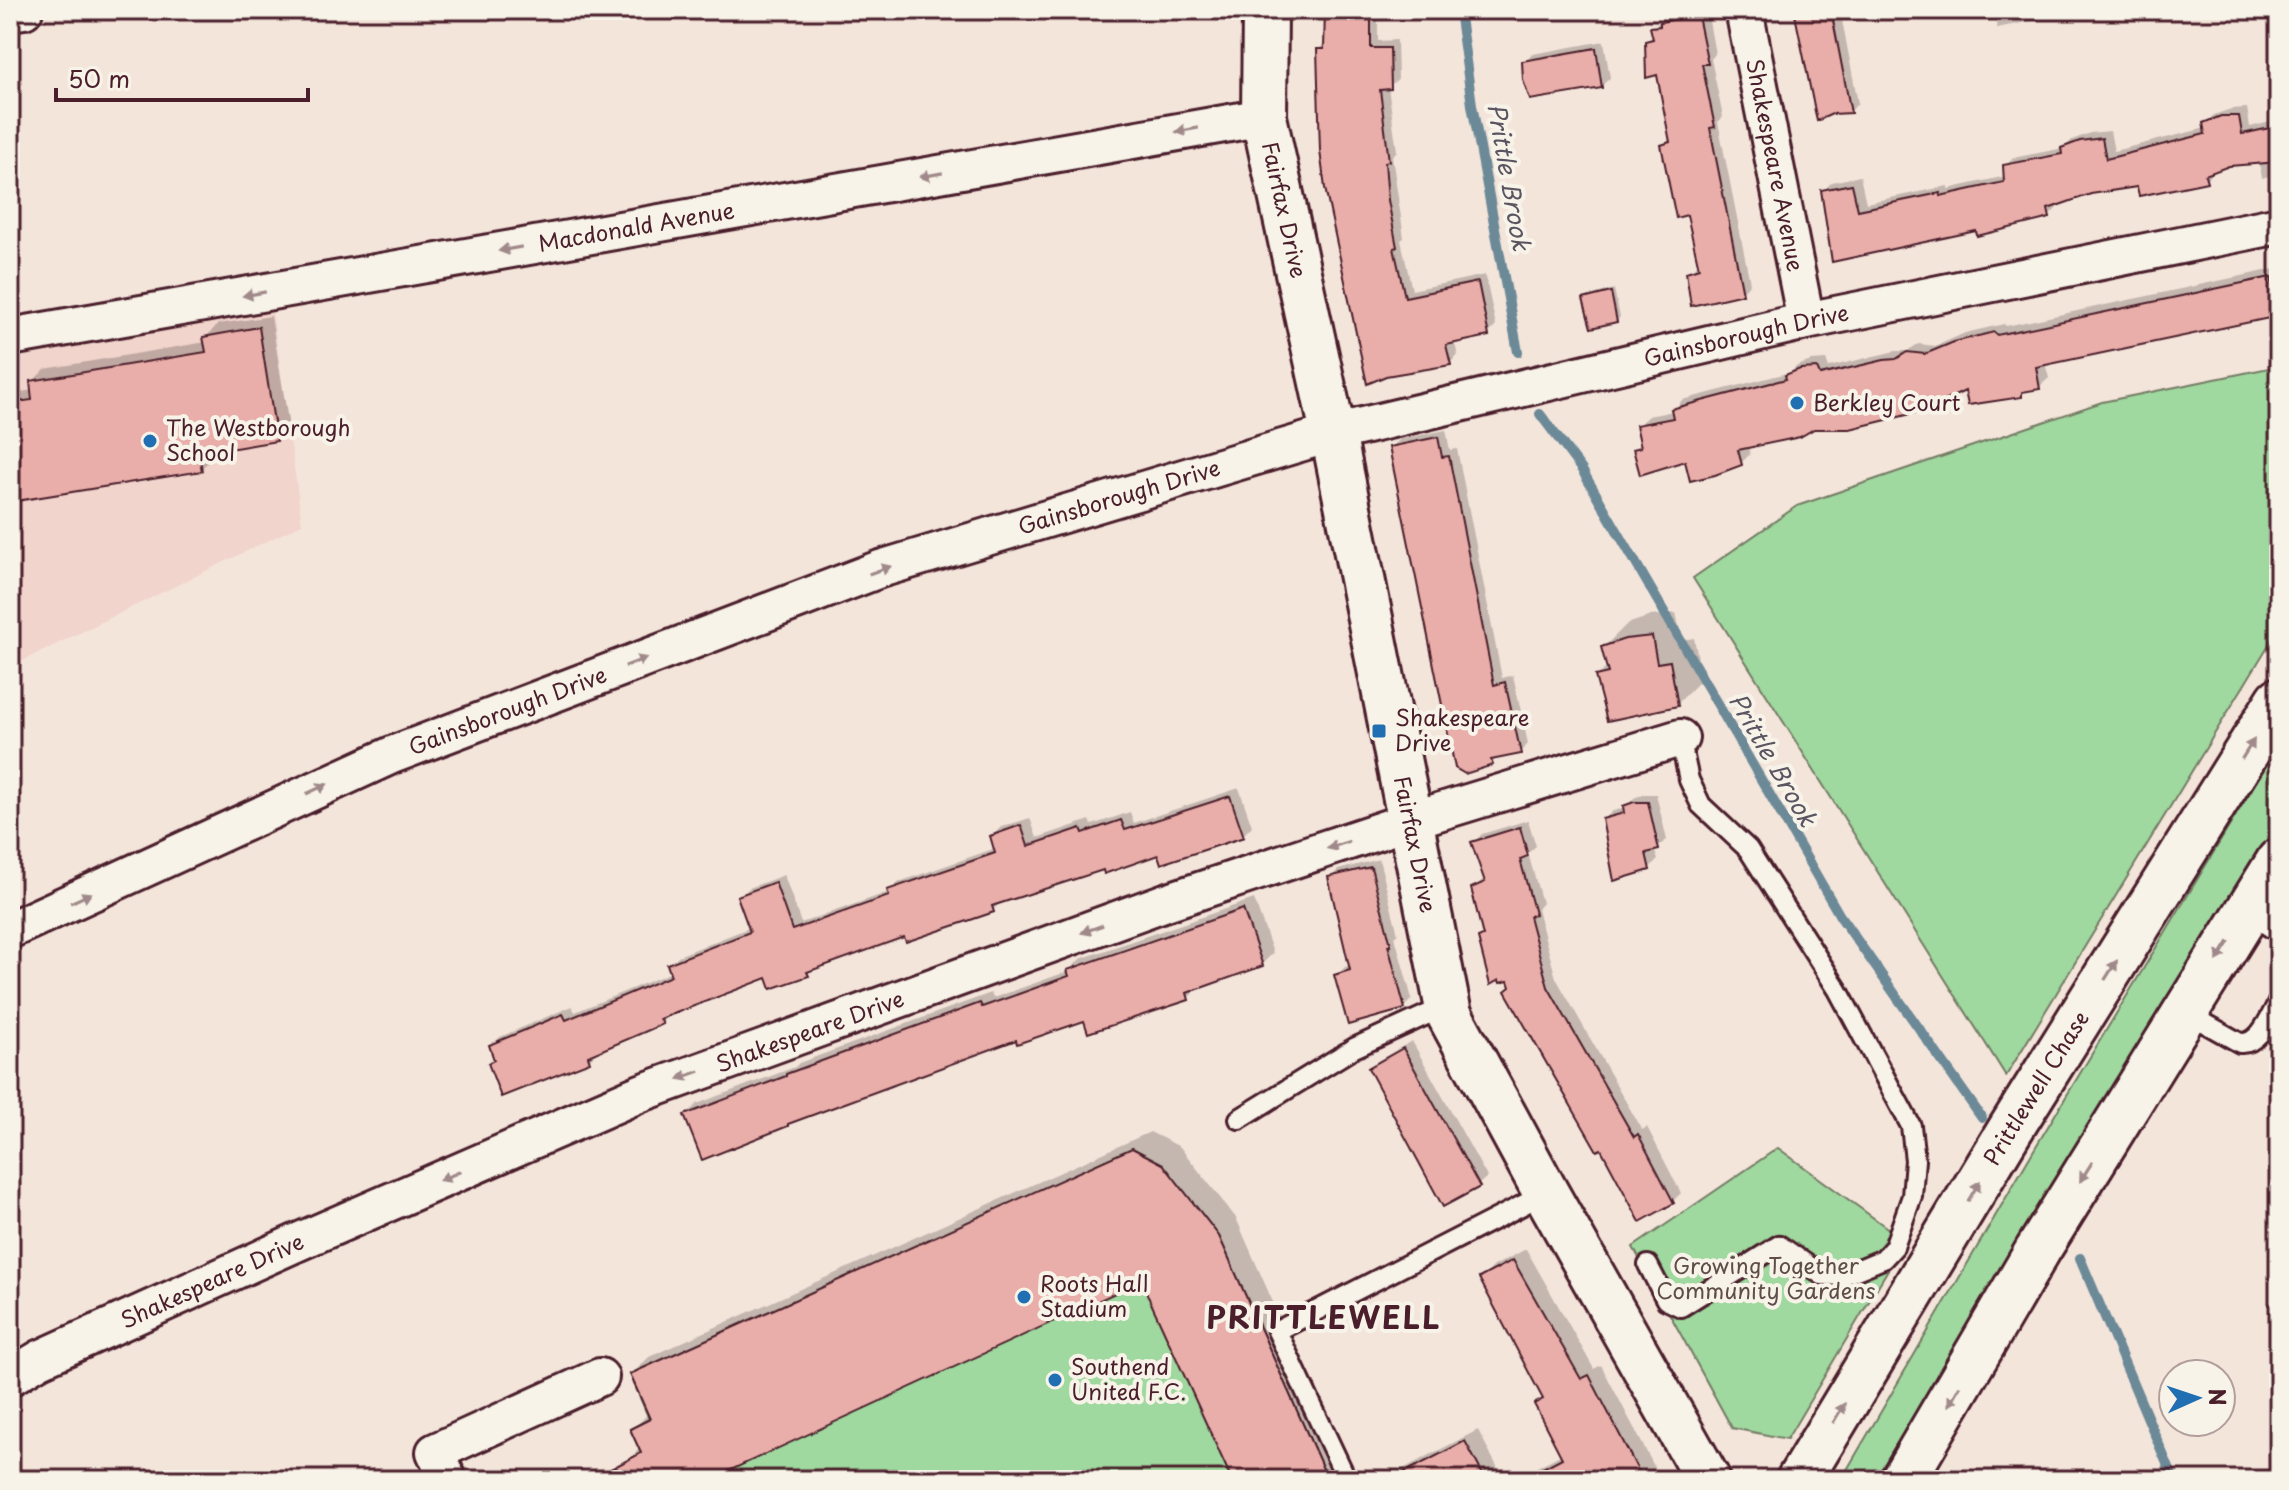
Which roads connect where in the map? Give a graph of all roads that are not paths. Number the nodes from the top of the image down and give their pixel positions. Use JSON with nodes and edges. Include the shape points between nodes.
{"nodes":[{"id":1,"x":24,"y":10,"type":"edge"},
{"id":2,"x":1265,"y":10,"type":"edge"},
{"id":3,"x":1744,"y":10,"type":"edge"},
{"id":4,"x":10,"y":12,"type":"edge"},
{"id":5,"x":1264,"y":117,"type":"junction"},
{"id":6,"x":2279,"y":225,"type":"edge"},
{"id":7,"x":1806,"y":321,"type":"junction"},
{"id":8,"x":10,"y":337,"type":"edge"},
{"id":9,"x":1333,"y":433,"type":"junction"},
{"id":10,"x":2279,"y":700,"type":"edge"},
{"id":11,"x":1680,"y":738,"type":"joint"},
{"id":12,"x":1412,"y":820,"type":"junction"},
{"id":13,"x":2279,"y":861,"type":"edge"},
{"id":14,"x":2263,"y":922,"type":"edge"},
{"id":15,"x":10,"y":930,"type":"edge"},
{"id":16,"x":2279,"y":1001,"type":"edge"},
{"id":17,"x":1449,"y":1005,"type":"junction"},
{"id":18,"x":2185,"y":1012,"type":"junction"},
{"id":19,"x":1239,"y":1119,"type":"dead end"},
{"id":20,"x":1546,"y":1193,"type":"junction"},
{"id":21,"x":1648,"y":1265,"type":"dead end"},
{"id":22,"x":10,"y":1377,"type":"edge"},
{"id":23,"x":600,"y":1377,"type":"dead end"},
{"id":24,"x":1911,"y":1477,"type":"edge"},
{"id":25,"x":1705,"y":1479,"type":"edge"},
{"id":26,"x":448,"y":1480,"type":"edge"},
{"id":27,"x":1347,"y":1480,"type":"edge"},
{"id":28,"x":1799,"y":1480,"type":"edge"}],
"edges":[{"from":1,"to":4,"type":"street"},
{"from":2,"to":5,"type":"street","name":"Fairfax Drive"},
{"from":3,"to":7,"type":"street","name":"Shakespeare Avenue"},
{"from":5,"to":8,"type":"street","name":"Macdonald Avenue","one_way":true},
{"from":5,"to":9,"type":"street","name":"Fairfax Drive"},
{"from":6,"to":7,"type":"street","name":"Gainsborough Drive"},
{"from":7,"to":9,"type":"street","name":"Gainsborough Drive"},
{"from":9,"to":12,"type":"street","name":"Fairfax Drive"},
{"from":15,"to":9,"type":"street","name":"Gainsborough Drive","one_way":true,"via":[[392,755],[880,569]]},
{"from":28,"to":10,"type":"street","name":"Prittlewell Chase","one_way":true},
{"from":11,"to":12,"type":"street","name":"Shakespeare Drive"},
{"from":11,"to":21,"type":"lane","via":[[1701,805],[1748,849],[1838,990],[1911,1126],[1915,1160],[1912,1196],[1894,1247],[1862,1269],[1822,1275],[1779,1245],[1681,1307],[1666,1300]]},
{"from":12,"to":17,"type":"street","name":"Fairfax Drive"},
{"from":12,"to":22,"type":"street","name":"Shakespeare Drive","one_way":true,"via":[[1166,902],[641,1093],[284,1248]]},
{"from":13,"to":14,"type":"street"},
{"from":14,"to":18,"type":"street","one_way":true},
{"from":16,"to":18,"type":"lane","via":[[2255,1040],[2246,1044]]},
{"from":17,"to":19,"type":"lane","via":[[1354,1048]]},
{"from":17,"to":20,"type":"street","name":"Fairfax Drive","via":[[1449,1014]]},
{"from":18,"to":24,"type":"street","one_way":true,"via":[[2038,1250]]},
{"from":20,"to":25,"type":"street","name":"Fairfax Drive"},
{"from":20,"to":27,"type":"lane","via":[[1277,1331]]},
{"from":23,"to":26,"type":"street","via":[[435,1452]]}]}
